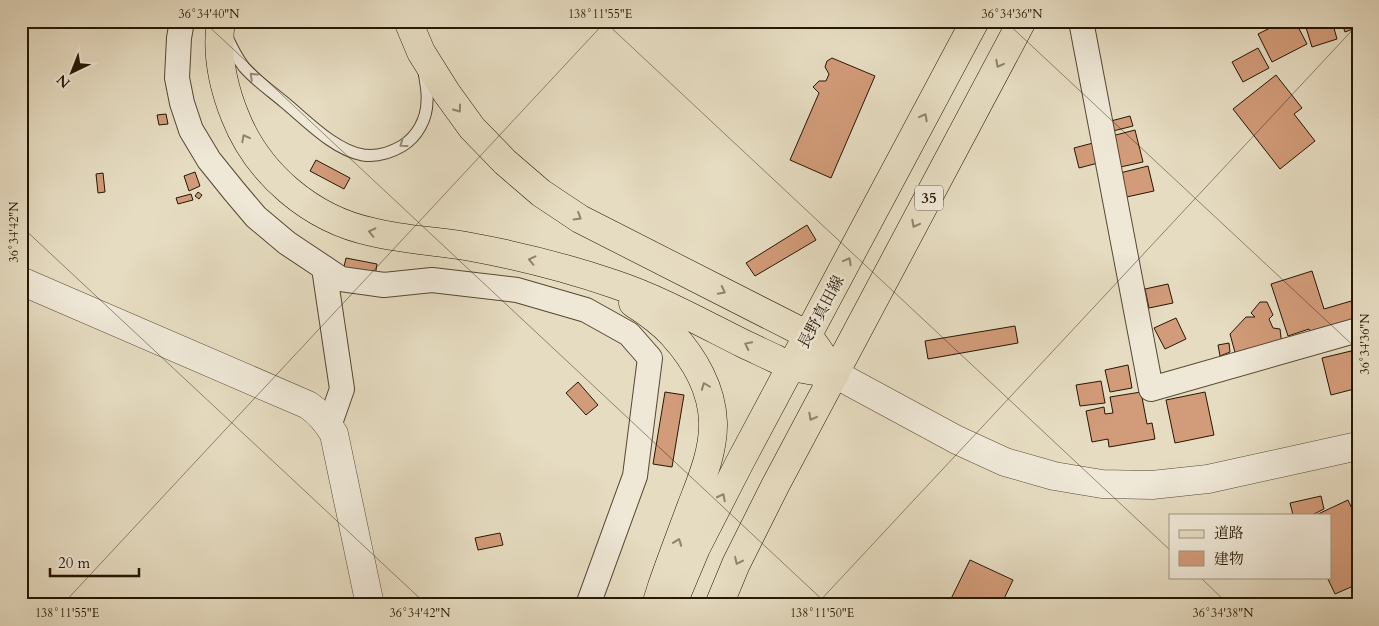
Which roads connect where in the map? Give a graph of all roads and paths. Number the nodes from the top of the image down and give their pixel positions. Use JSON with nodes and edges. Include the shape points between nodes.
{"nodes":[{"id":1,"x":182,"y":21,"type":"edge"},
{"id":2,"x":408,"y":21,"type":"edge"},
{"id":3,"x":975,"y":21,"type":"edge"},
{"id":4,"x":1022,"y":21,"type":"edge"},
{"id":5,"x":1082,"y":21,"type":"edge"},
{"id":6,"x":221,"y":24,"type":"edge"},
{"id":7,"x":422,"y":52,"type":"junction"},
{"id":8,"x":324,"y":268,"type":"junction"},
{"id":9,"x":579,"y":272,"type":"junction"},
{"id":10,"x":21,"y":281,"type":"edge"},
{"id":11,"x":1358,"y":330,"type":"edge"},
{"id":12,"x":808,"y":335,"type":"junction"},
{"id":13,"x":792,"y":367,"type":"junction"},
{"id":14,"x":835,"y":374,"type":"junction"},
{"id":15,"x":329,"y":426,"type":"junction"},
{"id":16,"x":1358,"y":446,"type":"edge"},
{"id":17,"x":370,"y":605,"type":"edge"},
{"id":18,"x":588,"y":605,"type":"edge"},
{"id":19,"x":656,"y":605,"type":"edge"},
{"id":20,"x":672,"y":605,"type":"edge"},
{"id":21,"x":720,"y":605,"type":"edge"}],
"edges":[{"from":1,"to":8,"type":"street","via":[[176,78],[191,130],[209,160],[256,217]]},
{"from":2,"to":7,"type":"main road"},
{"from":12,"to":3,"type":"main road","name":"長野真田線","number":"35","one_way":true},
{"from":4,"to":14,"type":"main road","number":"35","one_way":true},
{"from":5,"to":11,"type":"street","via":[[1151,388]]},
{"from":7,"to":6,"type":"lane","one_way":true,"via":[[428,101],[425,118],[418,131],[392,152],[362,155],[330,140],[245,68]]},
{"from":9,"to":6,"type":"main road","one_way":true,"via":[[507,254],[371,232],[323,214],[302,201],[265,166],[238,124],[223,76]]},
{"from":7,"to":12,"type":"main road","one_way":true,"via":[[472,128],[541,192],[580,219]]},
{"from":8,"to":15,"type":"street","via":[[342,389]]},
{"from":8,"to":18,"type":"street","via":[[341,279],[384,285],[432,280],[517,290],[586,310],[629,334],[650,358],[635,476]]},
{"from":13,"to":9,"type":"main road","one_way":true,"via":[[655,300]]},
{"from":19,"to":9,"type":"main road","one_way":true,"via":[[711,444],[713,422],[709,396],[701,375],[672,333],[628,300]]},
{"from":10,"to":15,"type":"street","via":[[308,405]]},
{"from":12,"to":13,"type":"main road","name":"長野真田線","number":"35"},
{"from":12,"to":14,"type":"main road"},
{"from":13,"to":14,"type":"main road"},
{"from":20,"to":13,"type":"main road","name":"長野真田線","number":"35","one_way":true,"via":[[696,548]]},
{"from":14,"to":16,"type":"street","via":[[1004,462],[1054,476],[1102,484],[1152,485],[1208,479]]},
{"from":14,"to":21,"type":"main road","number":"35","one_way":true,"via":[[753,529]]},
{"from":15,"to":17,"type":"street","via":[[334,434]]}]}
